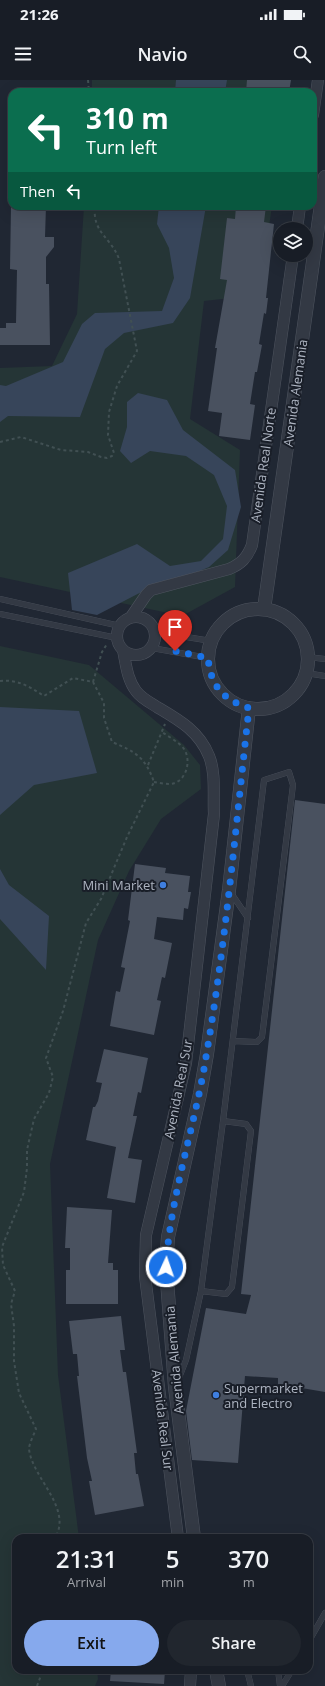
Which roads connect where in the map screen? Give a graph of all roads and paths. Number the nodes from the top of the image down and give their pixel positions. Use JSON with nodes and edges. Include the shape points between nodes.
{"nodes":[{"id":1,"x":325,"y":177,"type":"edge"},
{"id":2,"x":95,"y":210,"type":"edge"},
{"id":3,"x":299,"y":210,"type":"edge"},
{"id":4,"x":298,"y":222,"type":"edge"},
{"id":5,"x":292,"y":262,"type":"edge"},
{"id":6,"x":0,"y":442,"type":"edge"},
{"id":7,"x":0,"y":599,"type":"edge"},
{"id":8,"x":142,"y":602,"type":"junction"},
{"id":9,"x":264,"y":609,"type":"junction"},
{"id":10,"x":0,"y":614,"type":"edge"},
{"id":11,"x":131,"y":617,"type":"junction"},
{"id":12,"x":147,"y":619,"type":"junction"},
{"id":13,"x":120,"y":626,"type":"junction"},
{"id":14,"x":156,"y":632,"type":"junction"},
{"id":15,"x":117,"y":638,"type":"junction"},
{"id":16,"x":211,"y":641,"type":"junction"},
{"id":17,"x":152,"y":648,"type":"junction"},
{"id":18,"x":123,"y":650,"type":"junction"},
{"id":19,"x":139,"y":655,"type":"junction"},
{"id":20,"x":308,"y":657,"type":"junction"},
{"id":21,"x":208,"y":658,"type":"junction"},
{"id":22,"x":325,"y":659,"type":"edge"},
{"id":23,"x":128,"y":673,"type":"junction"},
{"id":24,"x":306,"y":673,"type":"junction"},
{"id":25,"x":325,"y":676,"type":"edge"},
{"id":26,"x":0,"y":681,"type":"edge"},
{"id":27,"x":93,"y":682,"type":"junction"},
{"id":28,"x":249,"y":708,"type":"junction"},
{"id":29,"x":169,"y":714,"type":"junction"},
{"id":30,"x":162,"y":732,"type":"junction"},
{"id":31,"x":148,"y":765,"type":"junction"},
{"id":32,"x":154,"y":782,"type":"junction"},
{"id":33,"x":229,"y":890,"type":"junction"},
{"id":34,"x":248,"y":918,"type":"junction"},
{"id":35,"x":233,"y":1041,"type":"junction"},
{"id":36,"x":223,"y":1122,"type":"junction"},
{"id":37,"x":201,"y":1291,"type":"junction"},
{"id":38,"x":175,"y":1387,"type":"junction"},
{"id":39,"x":58,"y":1534,"type":"edge"},
{"id":40,"x":177,"y":1534,"type":"edge"},
{"id":41,"x":193,"y":1534,"type":"edge"},
{"id":42,"x":325,"y":1614,"type":"edge"},
{"id":43,"x":313,"y":1634,"type":"edge"},
{"id":44,"x":42,"y":1674,"type":"edge"},
{"id":45,"x":190,"y":1674,"type":"edge"},
{"id":46,"x":217,"y":1674,"type":"edge"},
{"id":47,"x":248,"y":1674,"type":"edge"},
{"id":48,"x":279,"y":1674,"type":"edge"},
{"id":49,"x":289,"y":1674,"type":"edge"},
{"id":50,"x":37,"y":1686,"type":"edge"},
{"id":51,"x":190,"y":1686,"type":"edge"},
{"id":52,"x":219,"y":1686,"type":"edge"},
{"id":53,"x":251,"y":1686,"type":"edge"},
{"id":54,"x":281,"y":1686,"type":"edge"}],
"edges":[{"from":1,"to":9,"type":"street","name":"Avenida Alemania"},
{"from":2,"to":6,"type":"path","via":[[95,222],[116,252],[129,304],[136,355],[117,386],[109,412],[108,435],[114,449],[112,456],[107,458],[88,452],[61,450],[21,437]]},
{"from":3,"to":4,"type":"street"},
{"from":5,"to":8,"type":"street","name":"Avenida Real Norte","via":[[249,553],[237,566],[151,590]]},
{"from":7,"to":13,"type":"lane"},
{"from":8,"to":11,"type":"street","name":"Avenida Real Norte"},
{"from":8,"to":12,"type":"street"},
{"from":9,"to":16,"type":"street","via":[[251,609],[226,620],[217,629]]},
{"from":9,"to":20,"type":"street","via":[[290,620],[305,643]]},
{"from":10,"to":15,"type":"lane"},
{"from":11,"to":12,"type":"street"},
{"from":11,"to":13,"type":"street"},
{"from":12,"to":14,"type":"street"},
{"from":13,"to":15,"type":"street"},
{"from":14,"to":16,"type":"lane"},
{"from":14,"to":17,"type":"street"},
{"from":15,"to":18,"type":"street"},
{"from":15,"to":27,"type":"path","via":[[107,644],[102,652]]},
{"from":16,"to":21,"type":"street"},
{"from":17,"to":19,"type":"street"},
{"from":17,"to":21,"type":"lane"},
{"from":18,"to":19,"type":"street"},
{"from":18,"to":23,"type":"street","name":"Avenida Real Sur"},
{"from":19,"to":23,"type":"street"},
{"from":20,"to":22,"type":"lane"},
{"from":20,"to":24,"type":"street"},
{"from":21,"to":28,"type":"street","via":[[215,685],[224,696],[236,704]]},
{"from":23,"to":29,"type":"street","name":"Avenida Real Sur","via":[[133,687],[142,698]]},
{"from":24,"to":25,"type":"lane"},
{"from":24,"to":28,"type":"street","via":[[300,686],[278,705],[264,709]]},
{"from":26,"to":27,"type":"path","via":[[9,680],[24,684],[44,696],[73,678]]},
{"from":27,"to":31,"type":"path","via":[[104,703],[104,718],[112,742],[131,750]]},
{"from":28,"to":33,"type":"street","name":"Avenida Alemania"},
{"from":29,"to":30,"type":"path"},
{"from":29,"to":40,"type":"street","name":"Avenida Real Sur","via":[[191,728],[210,758],[214,814],[186,1063],[146,1235],[145,1276]]},
{"from":30,"to":31,"type":"path"},
{"from":30,"to":32,"type":"path","via":[[187,754],[187,770],[171,784]]},
{"from":31,"to":32,"type":"path"},
{"from":32,"to":39,"type":"path","via":[[101,899],[86,923],[63,1011],[46,1058],[53,1078],[49,1093],[34,1119],[26,1150],[24,1192],[2,1247],[3,1265],[15,1291],[11,1304],[14,1360],[19,1393],[36,1429],[29,1449],[58,1510]]},
{"from":33,"to":34,"type":"lane"},
{"from":33,"to":38,"type":"street","name":"Avenida Alemania","via":[[200,1094],[168,1237],[166,1267]]},
{"from":34,"to":35,"type":"lane"},
{"from":34,"to":35,"type":"lane","via":[[264,780],[289,772],[293,784],[262,1037],[257,1042]]},
{"from":35,"to":36,"type":"lane"},
{"from":36,"to":37,"type":"lane"},
{"from":36,"to":37,"type":"lane","via":[[246,1124],[251,1131],[232,1287],[226,1294]]},
{"from":37,"to":38,"type":"lane","via":[[183,1373]]},
{"from":38,"to":41,"type":"street","name":"Avenida Alemania"},
{"from":42,"to":43,"type":"lane"},
{"from":44,"to":50,"type":"path"},
{"from":45,"to":51,"type":"street"},
{"from":46,"to":52,"type":"street"},
{"from":47,"to":53,"type":"lane"},
{"from":48,"to":54,"type":"lane"},
{"from":49,"to":54,"type":"lane"}]}
